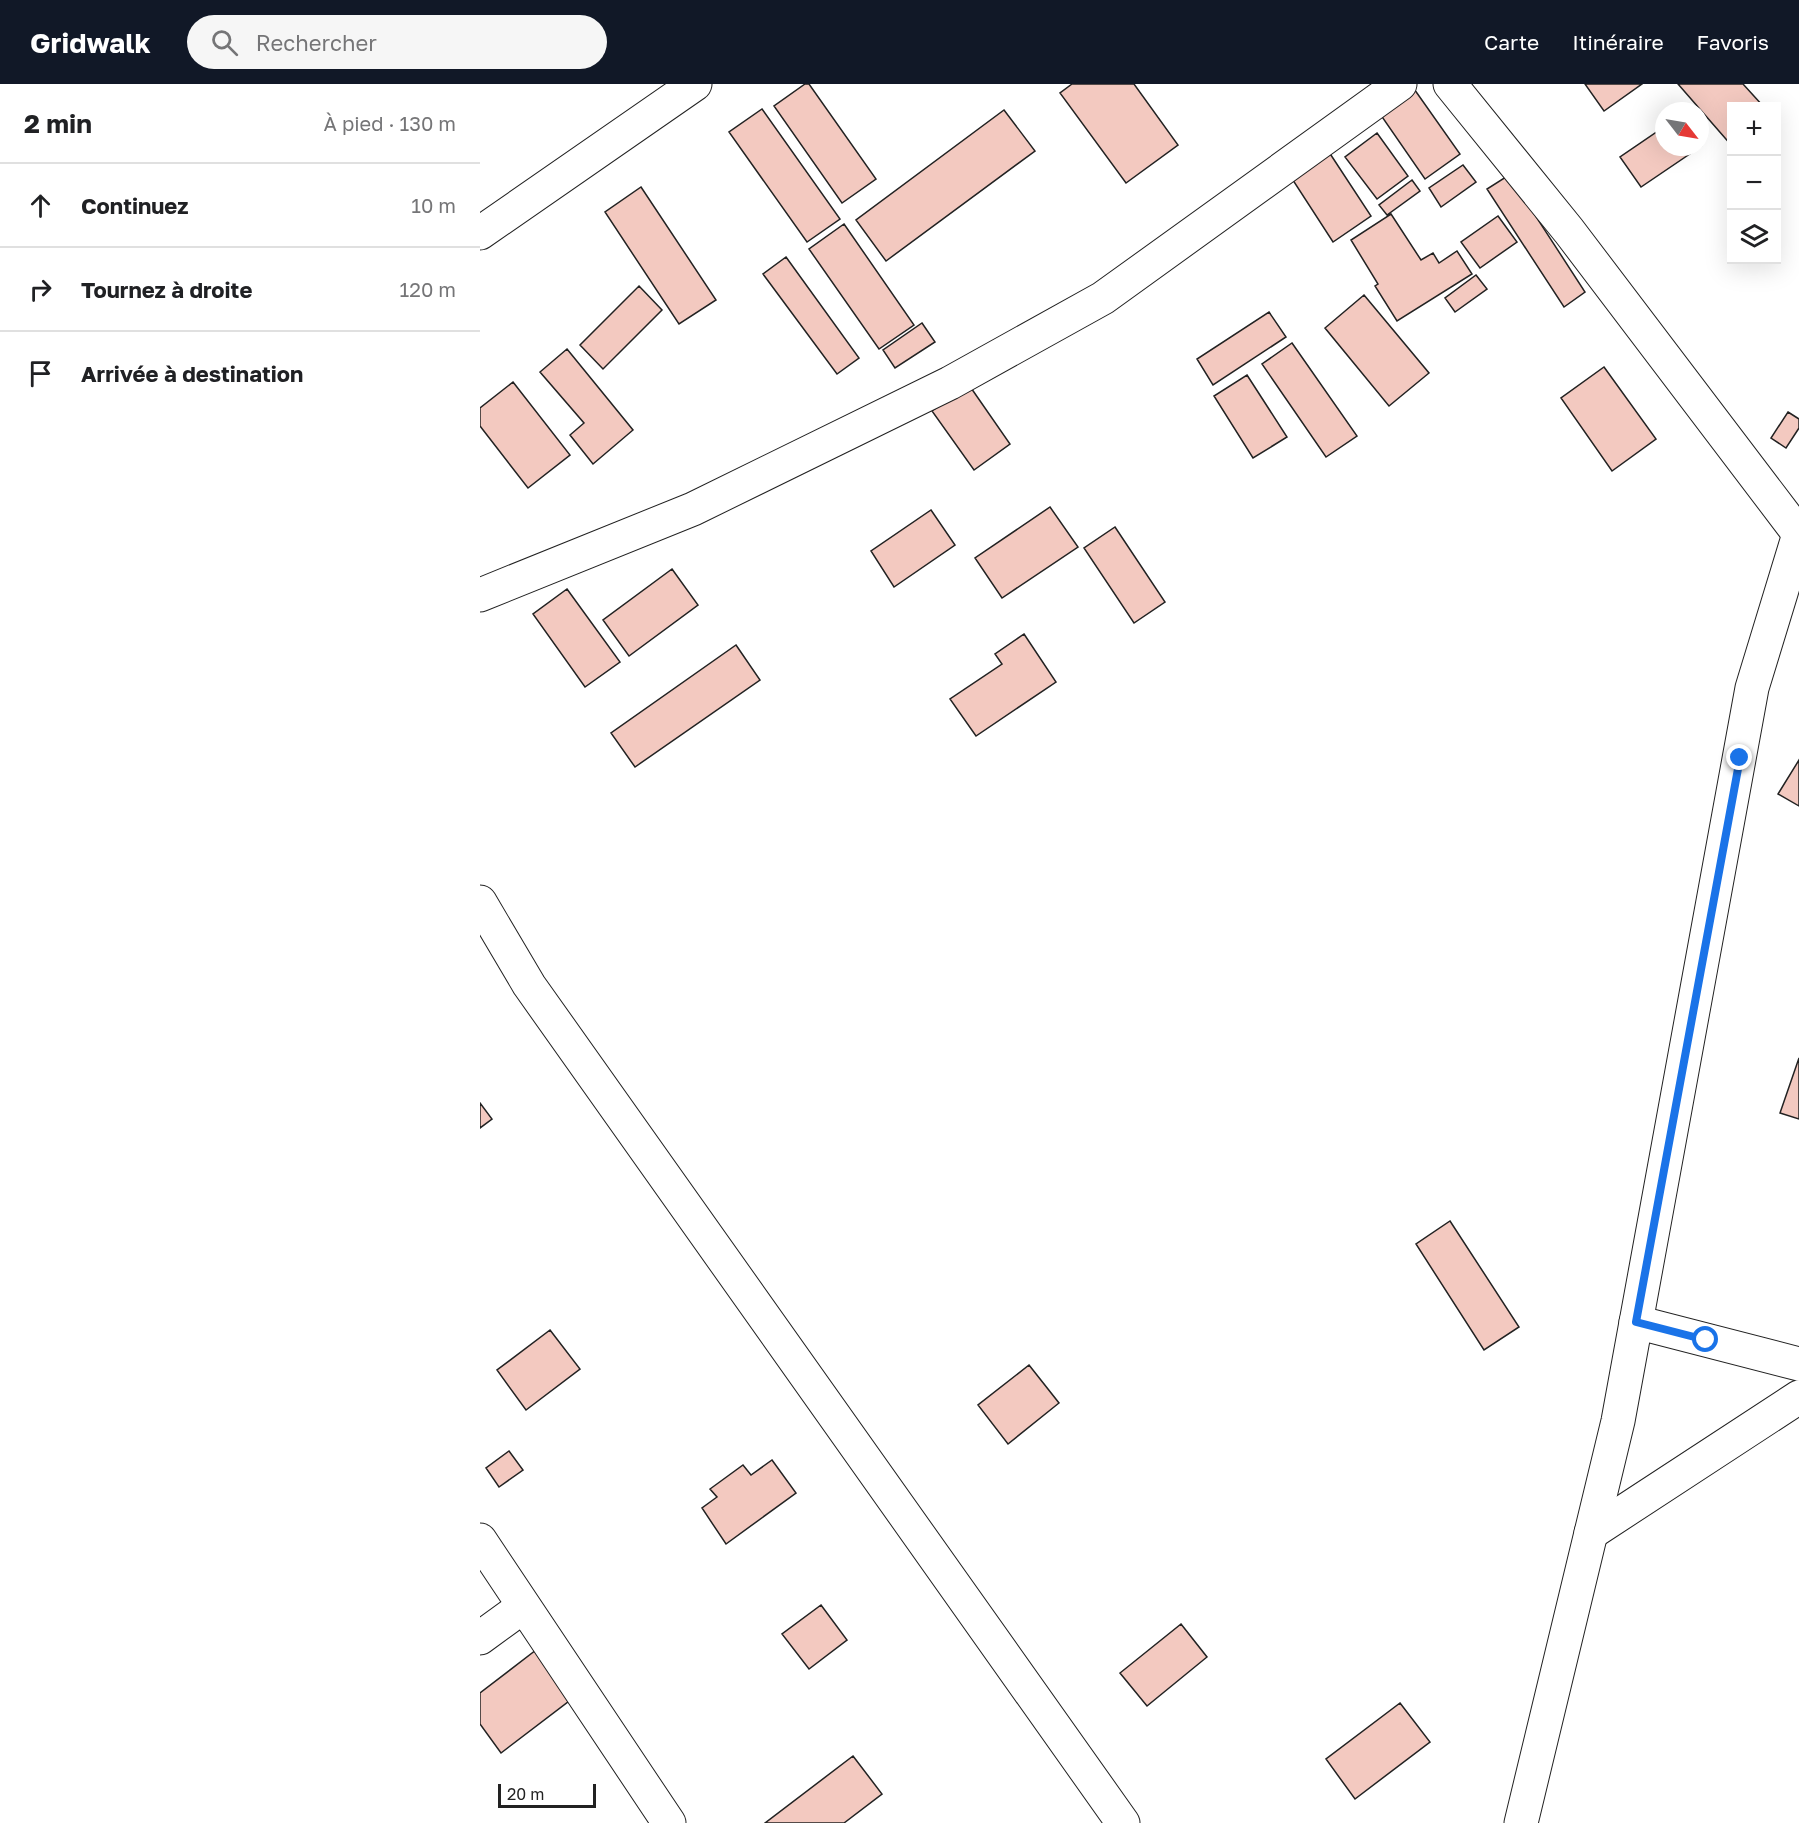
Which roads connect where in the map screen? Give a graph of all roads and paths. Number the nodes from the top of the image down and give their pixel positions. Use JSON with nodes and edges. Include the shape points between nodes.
{"nodes":[{"id":1,"x":695,"y":84,"type":"edge"},
{"id":2,"x":1400,"y":84,"type":"edge"},
{"id":3,"x":1450,"y":84,"type":"edge"},
{"id":4,"x":480,"y":233,"type":"edge"},
{"id":5,"x":1799,"y":534,"type":"edge"},
{"id":6,"x":1793,"y":577,"type":"edge"},
{"id":7,"x":480,"y":595,"type":"edge"},
{"id":8,"x":480,"y":902,"type":"edge"},
{"id":9,"x":1636,"y":1322,"type":"junction"},
{"id":10,"x":1799,"y":1364,"type":"edge"},
{"id":11,"x":1799,"y":1397,"type":"edge"},
{"id":12,"x":1591,"y":1533,"type":"junction"},
{"id":13,"x":480,"y":1540,"type":"edge"},
{"id":14,"x":524,"y":1606,"type":"junction"},
{"id":15,"x":480,"y":1638,"type":"edge"},
{"id":16,"x":669,"y":1823,"type":"edge"},
{"id":17,"x":1123,"y":1823,"type":"edge"},
{"id":18,"x":1521,"y":1823,"type":"edge"}],
"edges":[{"from":1,"to":4,"type":"street"},
{"from":2,"to":7,"type":"street","via":[[1093,304],[950,383],[693,509]]},
{"from":3,"to":5,"type":"street","via":[[1569,231]]},
{"from":5,"to":6,"type":"street"},
{"from":6,"to":9,"type":"street","via":[[1752,688]]},
{"from":8,"to":17,"type":"street","via":[[529,986]]},
{"from":9,"to":10,"type":"street"},
{"from":9,"to":12,"type":"street","via":[[1618,1421]]},
{"from":11,"to":12,"type":"street"},
{"from":12,"to":18,"type":"street"},
{"from":13,"to":14,"type":"street"},
{"from":14,"to":15,"type":"street"},
{"from":14,"to":16,"type":"street"}]}
